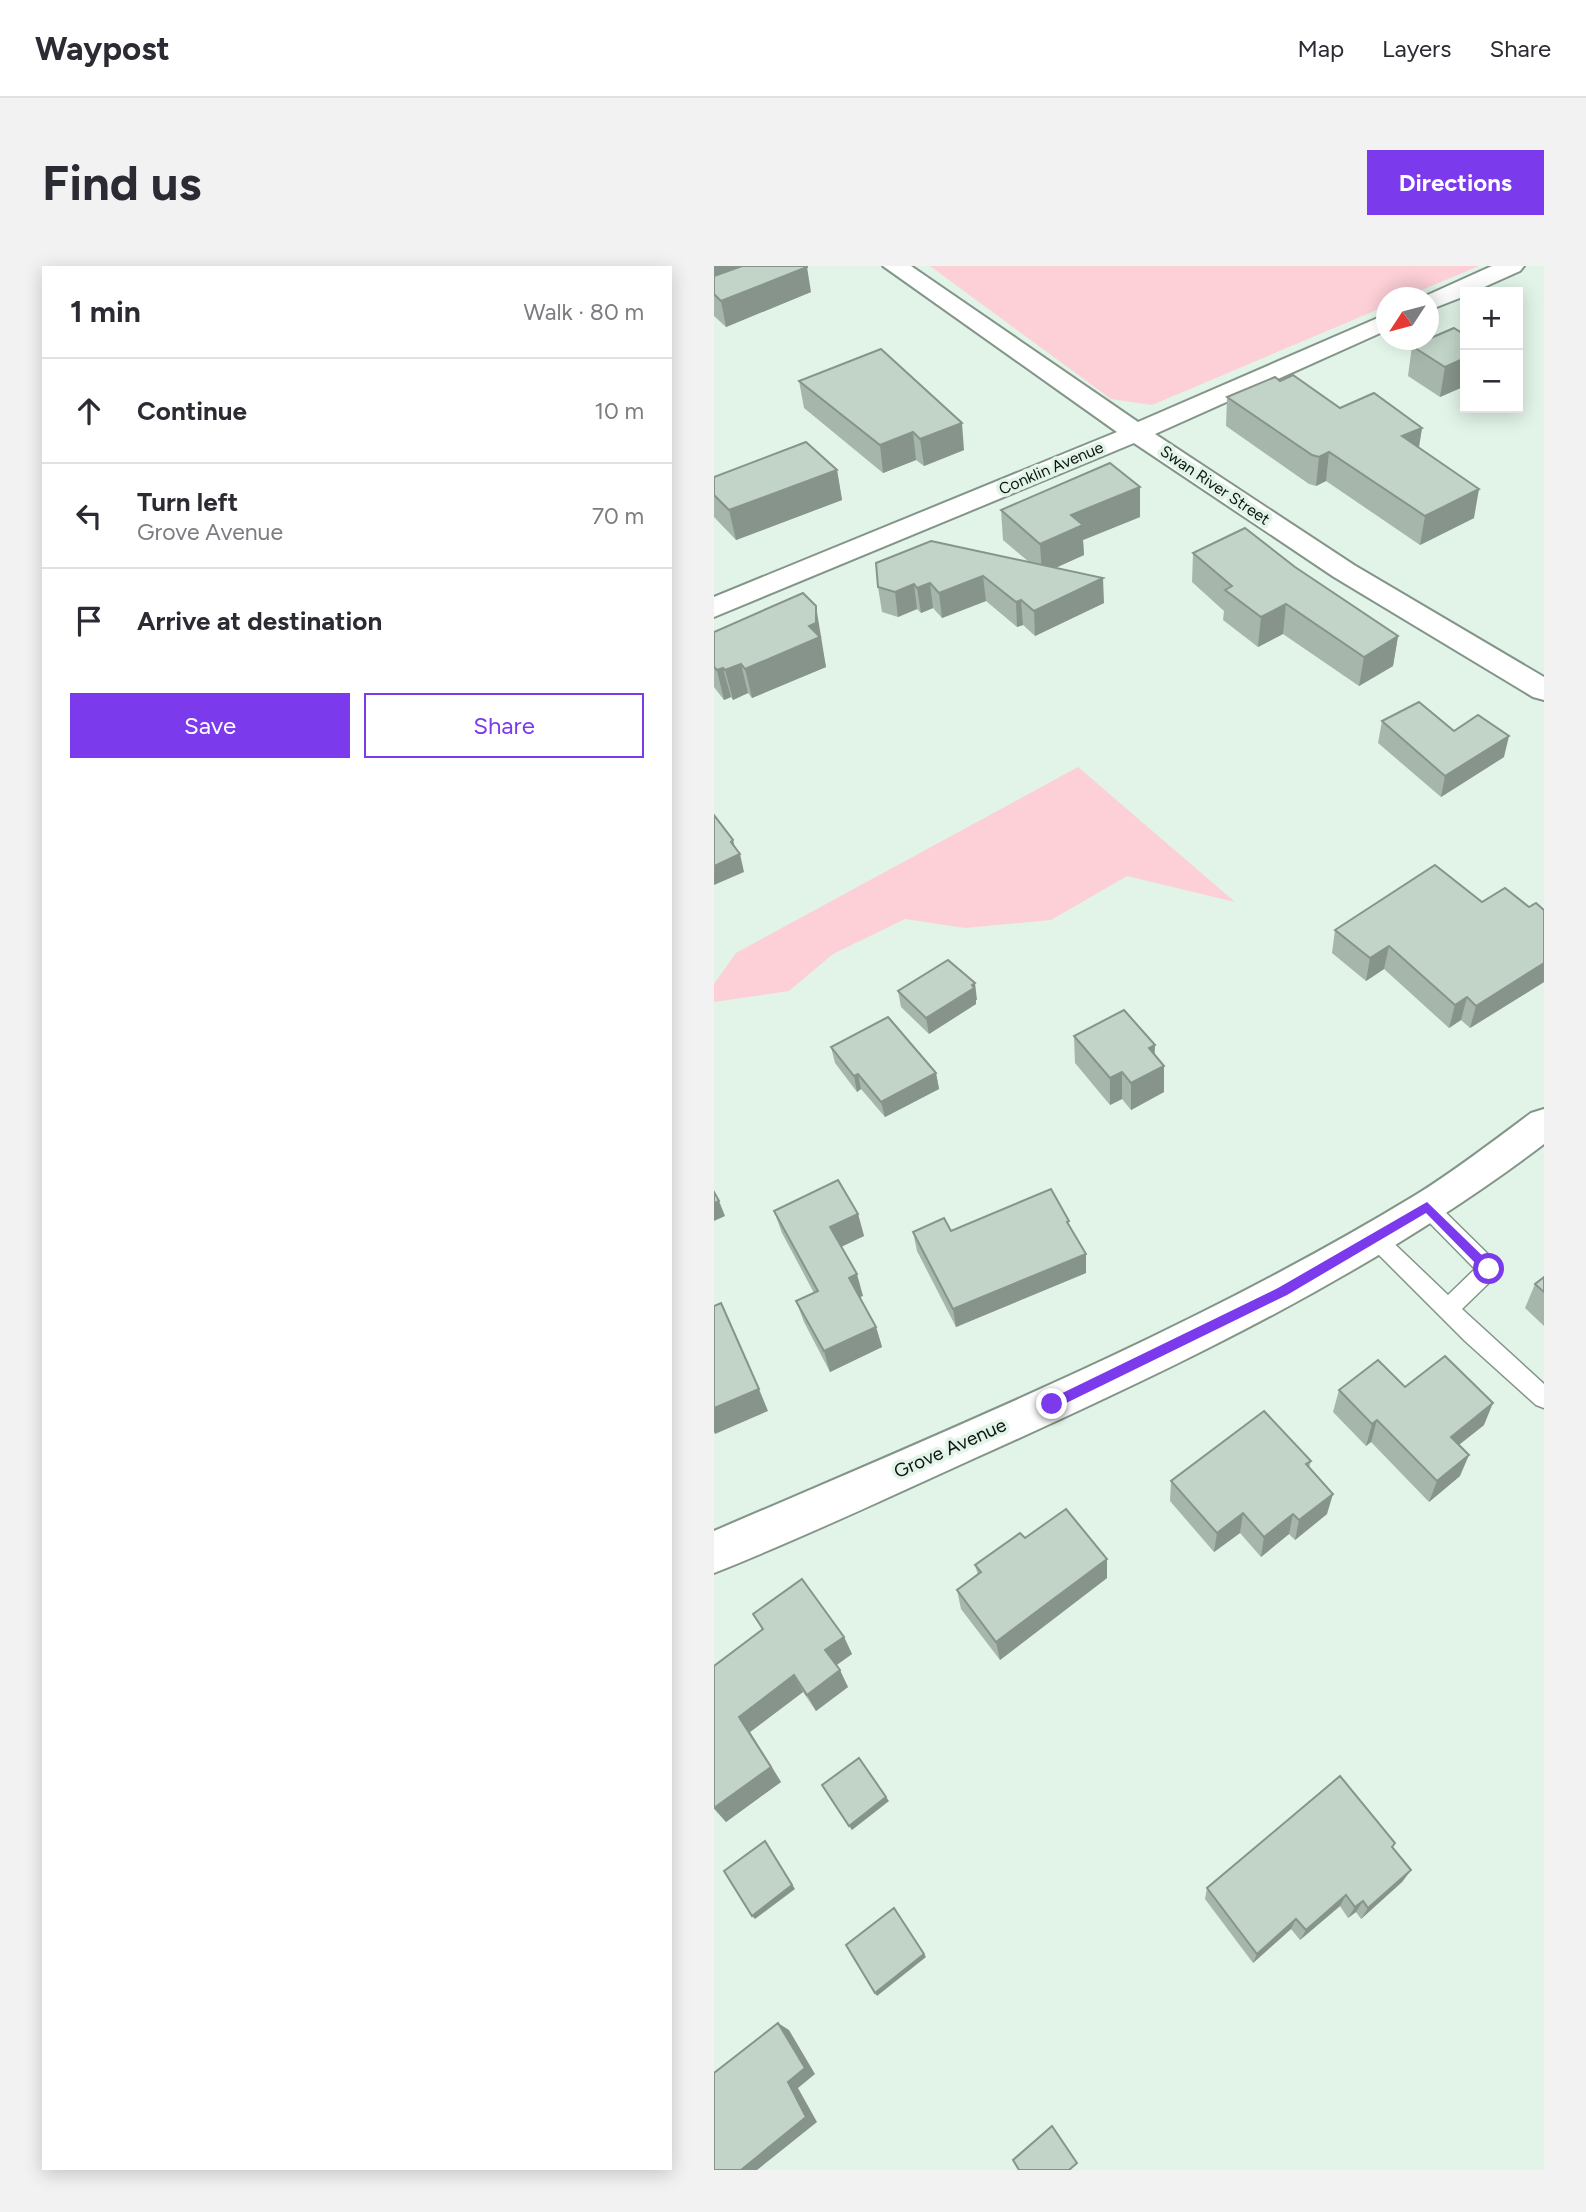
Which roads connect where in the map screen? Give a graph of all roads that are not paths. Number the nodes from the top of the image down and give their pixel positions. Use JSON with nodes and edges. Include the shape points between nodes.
{"nodes":[{"id":1,"x":895,"y":266,"type":"edge"},
{"id":2,"x":1512,"y":266,"type":"edge"},
{"id":3,"x":1439,"y":299,"type":"edge"},
{"id":4,"x":1376,"y":326,"type":"edge"},
{"id":5,"x":1136,"y":433,"type":"junction"},
{"id":6,"x":714,"y":608,"type":"edge"},
{"id":7,"x":1544,"y":690,"type":"edge"},
{"id":8,"x":1544,"y":1124,"type":"edge"},
{"id":9,"x":1427,"y":1207,"type":"junction"},
{"id":10,"x":1374,"y":1237,"type":"junction"},
{"id":11,"x":1448,"y":1309,"type":"junction"},
{"id":12,"x":1544,"y":1398,"type":"edge"},
{"id":13,"x":714,"y":1552,"type":"edge"}],
"edges":[{"from":1,"to":5,"type":"street","name":"Swan River Street"},
{"from":2,"to":3,"type":"street"},
{"from":4,"to":5,"type":"street","name":"Conklin Avenue"},
{"from":5,"to":6,"type":"street","name":"Conklin Avenue"},
{"from":5,"to":7,"type":"street","name":"Swan River Street","via":[[1344,571]]},
{"from":8,"to":9,"type":"street","name":"Grove Avenue"},
{"from":9,"to":10,"type":"street","name":"Grove Avenue"},
{"from":9,"to":11,"type":"lane","via":[[1489,1269]]},
{"from":10,"to":11,"type":"lane"},
{"from":10,"to":13,"type":"street","name":"Grove Avenue","via":[[1282,1292],[1052,1404]]},
{"from":11,"to":12,"type":"lane"}]}
